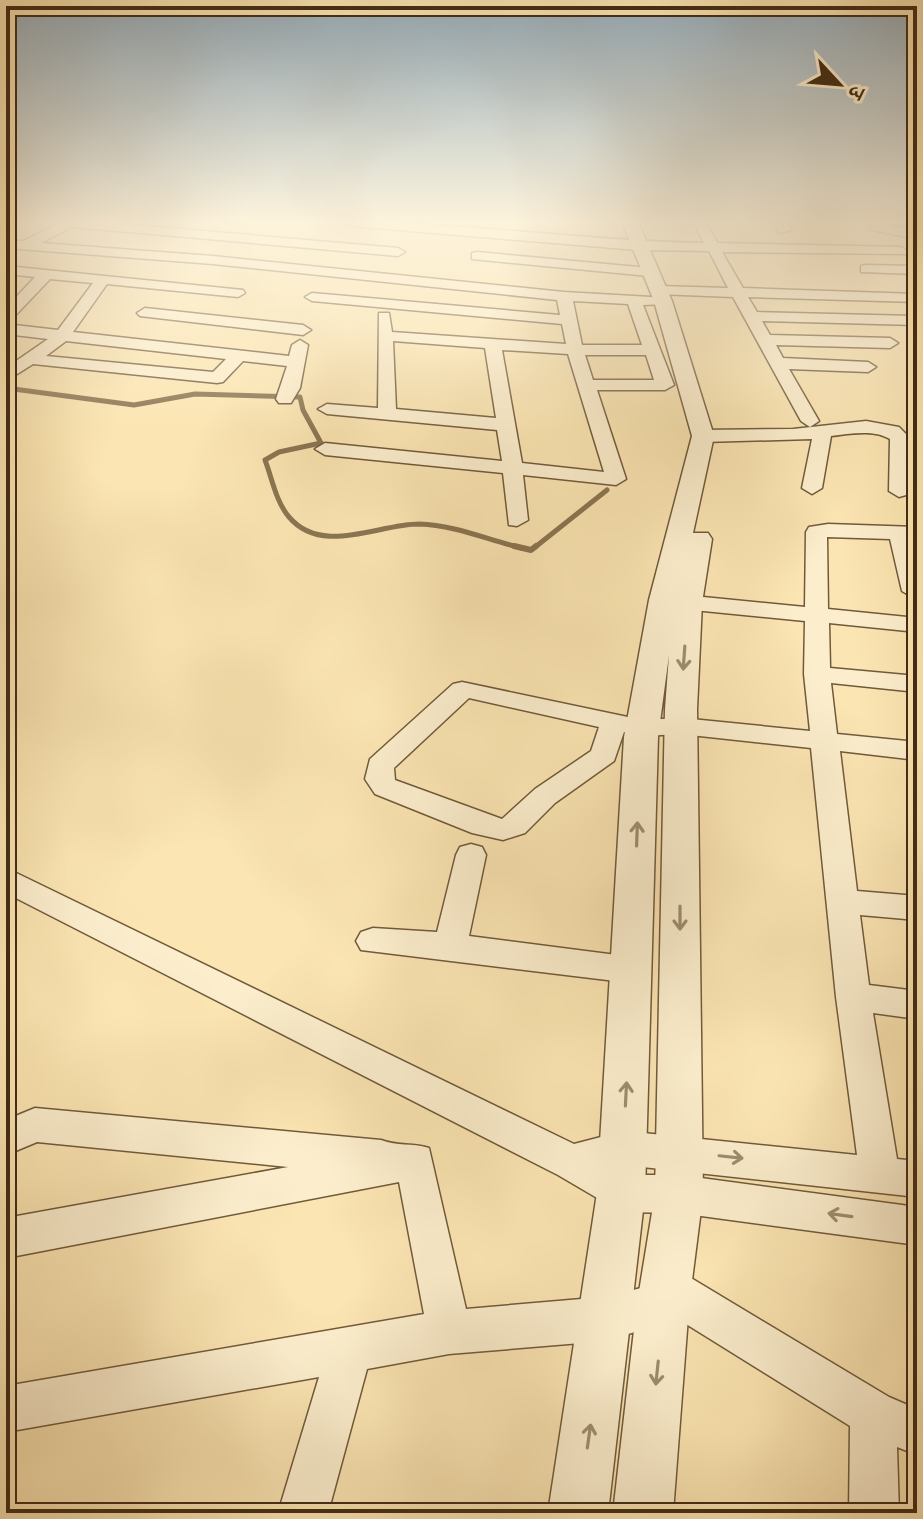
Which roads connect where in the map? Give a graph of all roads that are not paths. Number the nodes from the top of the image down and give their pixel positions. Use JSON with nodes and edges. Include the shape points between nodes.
{"nodes":[{"id":1,"x":33,"y":293,"type":"edge"},
{"id":2,"x":93,"y":293,"type":"edge"},
{"id":3,"x":156,"y":293,"type":"edge"},
{"id":4,"x":238,"y":293,"type":"edge"},
{"id":5,"x":313,"y":293,"type":"edge"},
{"id":6,"x":532,"y":293,"type":"edge"},
{"id":7,"x":599,"y":293,"type":"edge"},
{"id":8,"x":659,"y":293,"type":"edge"},
{"id":9,"x":757,"y":293,"type":"edge"},
{"id":10,"x":853,"y":293,"type":"edge"},
{"id":11,"x":886,"y":293,"type":"edge"},
{"id":12,"x":737,"y":294,"type":"junction"},
{"id":13,"x":564,"y":296,"type":"junction"},
{"id":14,"x":660,"y":296,"type":"junction"},
{"id":15,"x":312,"y":297,"type":"junction"},
{"id":16,"x":597,"y":298,"type":"junction"},
{"id":17,"x":889,"y":298,"type":"junction"},
{"id":18,"x":917,"y":298,"type":"edge"},
{"id":19,"x":634,"y":300,"type":"junction"},
{"id":20,"x":385,"y":303,"type":"junction"},
{"id":21,"x":145,"y":313,"type":"junction"},
{"id":22,"x":750,"y":316,"type":"junction"},
{"id":23,"x":568,"y":320,"type":"junction"},
{"id":24,"x":914,"y":321,"type":"dead end"},
{"id":25,"x":223,"y":323,"type":"junction"},
{"id":26,"x":8,"y":328,"type":"edge"},
{"id":27,"x":303,"y":330,"type":"junction"},
{"id":28,"x":384,"y":336,"type":"junction"},
{"id":29,"x":61,"y":337,"type":"junction"},
{"id":30,"x":764,"y":340,"type":"junction"},
{"id":31,"x":890,"y":343,"type":"dead end"},
{"id":32,"x":493,"y":344,"type":"junction"},
{"id":33,"x":130,"y":345,"type":"junction"},
{"id":34,"x":575,"y":350,"type":"junction"},
{"id":35,"x":654,"y":350,"type":"junction"},
{"id":36,"x":238,"y":356,"type":"junction"},
{"id":37,"x":30,"y":359,"type":"junction"},
{"id":38,"x":296,"y":362,"type":"junction"},
{"id":39,"x":777,"y":363,"type":"junction"},
{"id":40,"x":846,"y":366,"type":"junction"},
{"id":41,"x":868,"y":367,"type":"dead end"},
{"id":42,"x":6,"y":376,"type":"edge"},
{"id":43,"x":832,"y":383,"type":"dead end"},
{"id":44,"x":585,"y":385,"type":"junction"},
{"id":45,"x":288,"y":394,"type":"dead end"},
{"id":46,"x":327,"y":409,"type":"dead end"},
{"id":47,"x":387,"y":414,"type":"junction"},
{"id":48,"x":707,"y":424,"type":"junction"},
{"id":49,"x":506,"y":425,"type":"junction"},
{"id":50,"x":816,"y":427,"type":"junction"},
{"id":51,"x":325,"y":449,"type":"dead end"},
{"id":52,"x":909,"y":454,"type":"edge"},
{"id":53,"x":513,"y":470,"type":"junction"},
{"id":54,"x":812,"y":488,"type":"dead end"},
{"id":55,"x":899,"y":491,"type":"dead end"},
{"id":56,"x":517,"y":520,"type":"dead end"},
{"id":57,"x":908,"y":532,"type":"edge"},
{"id":58,"x":914,"y":582,"type":"edge"},
{"id":59,"x":676,"y":601,"type":"junction"},
{"id":60,"x":818,"y":617,"type":"junction"},
{"id":61,"x":917,"y":625,"type":"edge"},
{"id":62,"x":817,"y":674,"type":"junction"},
{"id":63,"x":917,"y":684,"type":"edge"},
{"id":64,"x":646,"y":725,"type":"junction"},
{"id":65,"x":824,"y":739,"type":"junction"},
{"id":66,"x":917,"y":751,"type":"edge"},
{"id":67,"x":471,"y":855,"type":"dead end"},
{"id":68,"x":6,"y":879,"type":"edge"},
{"id":69,"x":843,"y":902,"type":"junction"},
{"id":70,"x":917,"y":908,"type":"edge"},
{"id":71,"x":373,"y":941,"type":"dead end"},
{"id":72,"x":450,"y":946,"type":"junction"},
{"id":73,"x":632,"y":970,"type":"junction"},
{"id":74,"x":853,"y":997,"type":"junction"},
{"id":75,"x":917,"y":1005,"type":"edge"},
{"id":76,"x":16,"y":1128,"type":"edge"},
{"id":77,"x":624,"y":1148,"type":"junction"},
{"id":78,"x":680,"y":1152,"type":"junction"},
{"id":79,"x":415,"y":1161,"type":"junction"},
{"id":80,"x":572,"y":1162,"type":"junction"},
{"id":81,"x":898,"y":1176,"type":"edge"},
{"id":82,"x":621,"y":1193,"type":"junction"},
{"id":83,"x":679,"y":1194,"type":"junction"},
{"id":84,"x":917,"y":1226,"type":"edge"},
{"id":85,"x":6,"y":1238,"type":"edge"},
{"id":86,"x":664,"y":1295,"type":"junction"},
{"id":87,"x":605,"y":1319,"type":"junction"},
{"id":88,"x":449,"y":1332,"type":"junction"},
{"id":89,"x":350,"y":1348,"type":"junction"},
{"id":90,"x":6,"y":1409,"type":"edge"},
{"id":91,"x":873,"y":1414,"type":"junction"},
{"id":92,"x":917,"y":1432,"type":"edge"},
{"id":93,"x":303,"y":1513,"type":"edge"},
{"id":94,"x":578,"y":1513,"type":"edge"},
{"id":95,"x":643,"y":1513,"type":"edge"},
{"id":96,"x":874,"y":1513,"type":"edge"}],
"edges":[{"from":1,"to":26,"type":"street"},
{"from":2,"to":29,"type":"street"},
{"from":3,"to":21,"type":"street"},
{"from":4,"to":25,"type":"street"},
{"from":5,"to":15,"type":"street"},
{"from":6,"to":13,"type":"street"},
{"from":7,"to":16,"type":"street"},
{"from":8,"to":14,"type":"street"},
{"from":9,"to":12,"type":"street"},
{"from":10,"to":17,"type":"street"},
{"from":11,"to":17,"type":"street"},
{"from":12,"to":14,"type":"street"},
{"from":12,"to":22,"type":"street"},
{"from":13,"to":16,"type":"street"},
{"from":13,"to":23,"type":"street"},
{"from":14,"to":19,"type":"street"},
{"from":14,"to":48,"type":"street"},
{"from":15,"to":20,"type":"street"},
{"from":15,"to":27,"type":"street"},
{"from":16,"to":19,"type":"street"},
{"from":17,"to":18,"type":"street"},
{"from":19,"to":35,"type":"street"},
{"from":20,"to":23,"type":"street"},
{"from":20,"to":28,"type":"street"},
{"from":21,"to":25,"type":"street"},
{"from":21,"to":33,"type":"street"},
{"from":22,"to":24,"type":"street"},
{"from":22,"to":30,"type":"street"},
{"from":23,"to":34,"type":"street"},
{"from":25,"to":27,"type":"street"},
{"from":26,"to":29,"type":"street"},
{"from":27,"to":38,"type":"street"},
{"from":28,"to":32,"type":"street"},
{"from":28,"to":47,"type":"street"},
{"from":29,"to":33,"type":"street"},
{"from":29,"to":37,"type":"street"},
{"from":30,"to":31,"type":"street"},
{"from":30,"to":39,"type":"street"},
{"from":32,"to":34,"type":"street"},
{"from":32,"to":49,"type":"street"},
{"from":33,"to":36,"type":"street"},
{"from":34,"to":35,"type":"street"},
{"from":34,"to":44,"type":"street"},
{"from":35,"to":44,"type":"street","via":[[665,385]]},
{"from":36,"to":37,"type":"street","via":[[217,378]]},
{"from":36,"to":38,"type":"street"},
{"from":37,"to":42,"type":"street"},
{"from":38,"to":45,"type":"street"},
{"from":39,"to":40,"type":"street"},
{"from":39,"to":50,"type":"street"},
{"from":40,"to":41,"type":"street"},
{"from":40,"to":43,"type":"street"},
{"from":44,"to":53,"type":"street","via":[[616,479]]},
{"from":46,"to":47,"type":"street"},
{"from":47,"to":49,"type":"street"},
{"from":48,"to":50,"type":"street"},
{"from":48,"to":59,"type":"street"},
{"from":49,"to":53,"type":"street"},
{"from":50,"to":52,"type":"street","via":[[892,431]]},
{"from":50,"to":54,"type":"street"},
{"from":51,"to":53,"type":"street"},
{"from":52,"to":55,"type":"street"},
{"from":53,"to":56,"type":"street"},
{"from":57,"to":58,"type":"street"},
{"from":57,"to":60,"type":"street","via":[[817,532]]},
{"from":59,"to":60,"type":"street"},
{"from":59,"to":64,"type":"street"},
{"from":60,"to":61,"type":"street"},
{"from":60,"to":62,"type":"street"},
{"from":62,"to":63,"type":"street"},
{"from":62,"to":65,"type":"street"},
{"from":64,"to":64,"type":"street","via":[[462,690],[380,765],[379,779],[385,787],[503,830]]},
{"from":64,"to":65,"type":"street"},
{"from":73,"to":64,"type":"street","one_way":true},
{"from":64,"to":78,"type":"street","one_way":true},
{"from":65,"to":66,"type":"street"},
{"from":65,"to":69,"type":"street"},
{"from":67,"to":72,"type":"street"},
{"from":68,"to":80,"type":"street"},
{"from":69,"to":70,"type":"street"},
{"from":69,"to":74,"type":"street"},
{"from":71,"to":72,"type":"street"},
{"from":72,"to":73,"type":"street"},
{"from":77,"to":73,"type":"street","one_way":true},
{"from":74,"to":75,"type":"street"},
{"from":74,"to":81,"type":"street"},
{"from":76,"to":79,"type":"street"},
{"from":77,"to":78,"type":"street"},
{"from":77,"to":80,"type":"street"},
{"from":77,"to":82,"type":"street"},
{"from":78,"to":81,"type":"street","one_way":true},
{"from":78,"to":83,"type":"street"},
{"from":79,"to":85,"type":"street"},
{"from":79,"to":88,"type":"street"},
{"from":80,"to":82,"type":"street"},
{"from":82,"to":83,"type":"street"},
{"from":82,"to":87,"type":"street"},
{"from":84,"to":83,"type":"street","one_way":true},
{"from":83,"to":86,"type":"street"},
{"from":86,"to":87,"type":"street"},
{"from":86,"to":91,"type":"street"},
{"from":86,"to":95,"type":"street","one_way":true},
{"from":87,"to":88,"type":"street"},
{"from":94,"to":87,"type":"street","one_way":true},
{"from":88,"to":89,"type":"street"},
{"from":89,"to":90,"type":"street"},
{"from":89,"to":93,"type":"street"},
{"from":91,"to":92,"type":"street"},
{"from":91,"to":96,"type":"street"}]}
